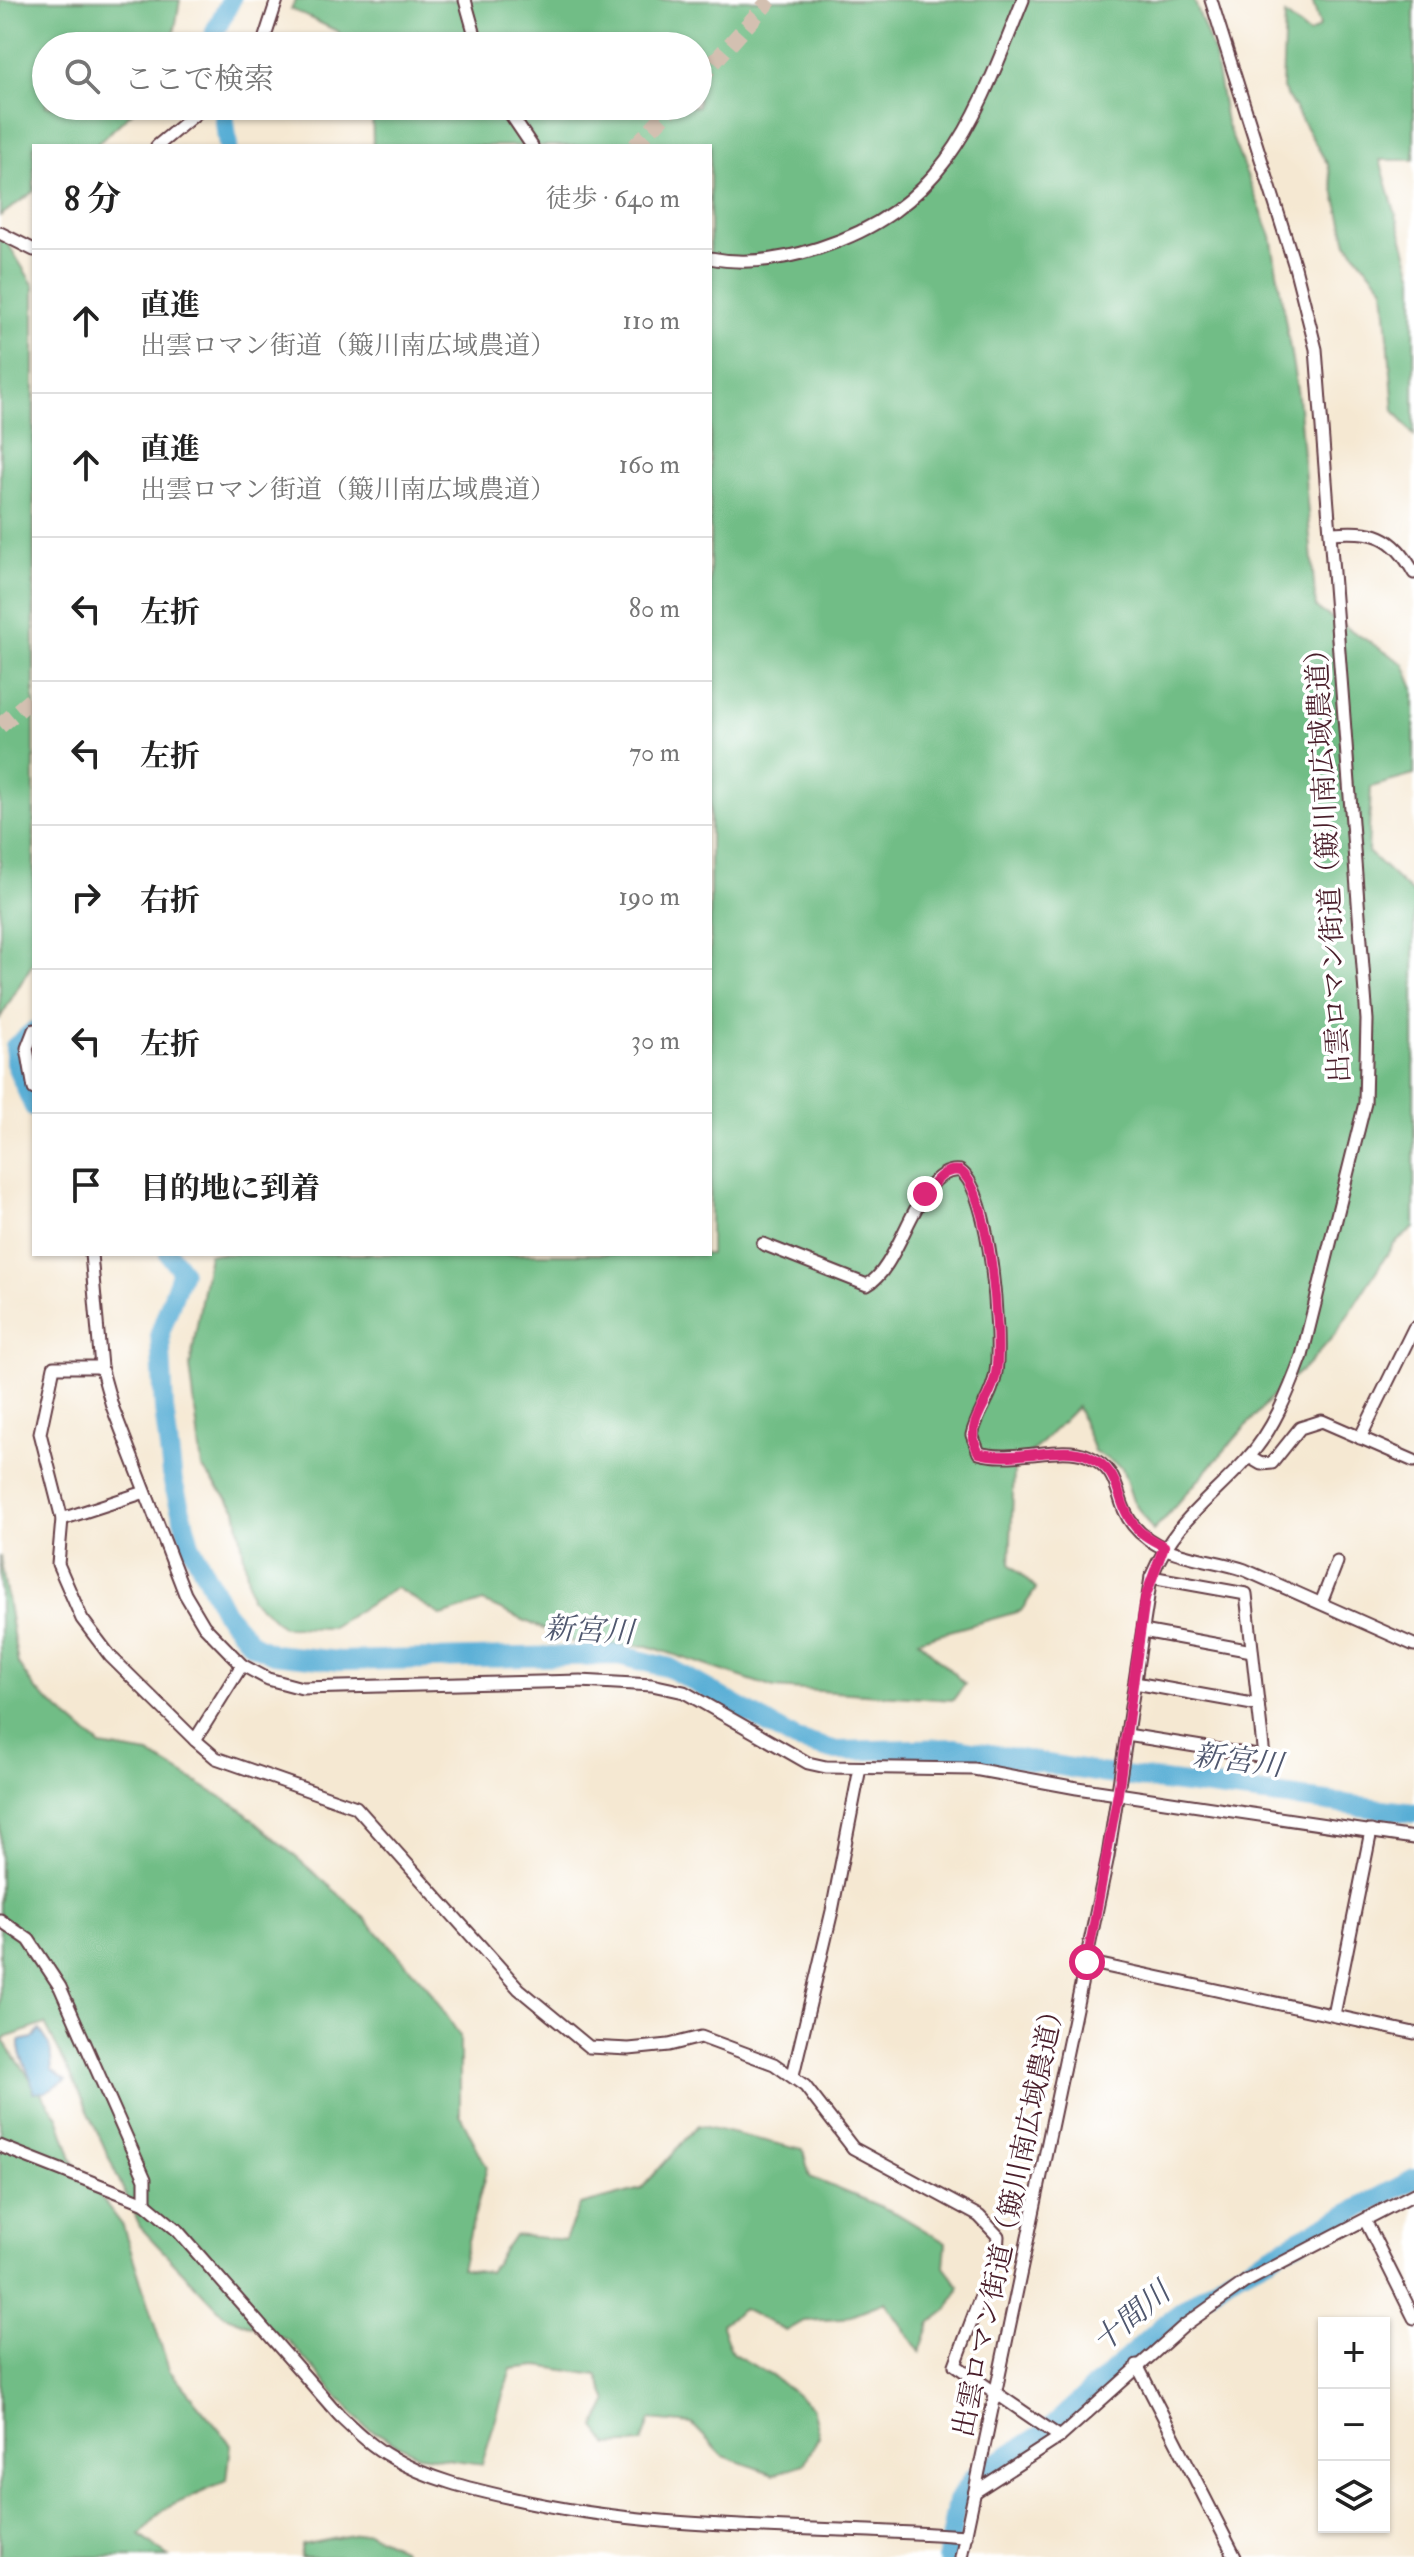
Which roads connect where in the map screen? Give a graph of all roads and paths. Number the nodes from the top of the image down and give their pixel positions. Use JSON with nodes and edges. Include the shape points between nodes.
{"nodes":[{"id":1,"x":277,"y":0,"type":"edge"},
{"id":2,"x":465,"y":0,"type":"edge"},
{"id":3,"x":1023,"y":0,"type":"edge"},
{"id":4,"x":1211,"y":0,"type":"edge"},
{"id":5,"x":267,"y":32,"type":"edge"},
{"id":6,"x":474,"y":32,"type":"edge"},
{"id":7,"x":188,"y":120,"type":"edge"},
{"id":8,"x":514,"y":120,"type":"edge"},
{"id":9,"x":159,"y":144,"type":"edge"},
{"id":10,"x":531,"y":144,"type":"edge"},
{"id":11,"x":0,"y":233,"type":"edge"},
{"id":12,"x":32,"y":249,"type":"edge"},
{"id":13,"x":712,"y":258,"type":"edge"},
{"id":14,"x":1332,"y":533,"type":"junction"},
{"id":15,"x":1414,"y":573,"type":"edge"},
{"id":16,"x":32,"y":1035,"type":"edge"},
{"id":17,"x":32,"y":1077,"type":"edge"},
{"id":18,"x":763,"y":1244,"type":"dead end"},
{"id":19,"x":91,"y":1256,"type":"edge"},
{"id":20,"x":1414,"y":1328,"type":"edge"},
{"id":21,"x":1409,"y":1350,"type":"edge"},
{"id":22,"x":101,"y":1367,"type":"junction"},
{"id":23,"x":1360,"y":1438,"type":"junction"},
{"id":24,"x":1249,"y":1457,"type":"junction"},
{"id":25,"x":1414,"y":1461,"type":"edge"},
{"id":26,"x":145,"y":1492,"type":"junction"},
{"id":27,"x":62,"y":1519,"type":"junction"},
{"id":28,"x":1164,"y":1546,"type":"junction"},
{"id":29,"x":1337,"y":1562,"type":"dead end"},
{"id":30,"x":1151,"y":1577,"type":"junction"},
{"id":31,"x":1321,"y":1603,"type":"junction"},
{"id":32,"x":1143,"y":1631,"type":"junction"},
{"id":33,"x":1414,"y":1645,"type":"edge"},
{"id":34,"x":1252,"y":1651,"type":"junction"},
{"id":35,"x":242,"y":1665,"type":"junction"},
{"id":36,"x":1135,"y":1683,"type":"junction"},
{"id":37,"x":1258,"y":1705,"type":"junction"},
{"id":38,"x":1127,"y":1735,"type":"junction"},
{"id":39,"x":195,"y":1740,"type":"junction"},
{"id":40,"x":860,"y":1768,"type":"junction"},
{"id":41,"x":1119,"y":1787,"type":"junction"},
{"id":42,"x":1371,"y":1831,"type":"junction"},
{"id":43,"x":1414,"y":1838,"type":"edge"},
{"id":44,"x":0,"y":1920,"type":"edge"},
{"id":45,"x":1087,"y":1962,"type":"junction"},
{"id":46,"x":1334,"y":2015,"type":"junction"},
{"id":47,"x":1414,"y":2033,"type":"edge"},
{"id":48,"x":793,"y":2075,"type":"junction"},
{"id":49,"x":0,"y":2146,"type":"edge"},
{"id":50,"x":1414,"y":2194,"type":"edge"},
{"id":51,"x":145,"y":2203,"type":"junction"},
{"id":52,"x":1365,"y":2220,"type":"junction"},
{"id":53,"x":1414,"y":2318,"type":"edge"},
{"id":54,"x":1137,"y":2365,"type":"junction"},
{"id":55,"x":993,"y":2392,"type":"junction"},
{"id":56,"x":1060,"y":2437,"type":"junction"},
{"id":57,"x":975,"y":2492,"type":"junction"},
{"id":58,"x":966,"y":2536,"type":"junction"},
{"id":59,"x":961,"y":2557,"type":"edge"},
{"id":60,"x":1235,"y":2557,"type":"edge"}],
"edges":[{"from":1,"to":5,"type":"street"},
{"from":2,"to":6,"type":"street"},
{"from":3,"to":13,"type":"street","via":[[977,114],[951,157],[920,191],[886,217],[835,243],[766,260]]},
{"from":4,"to":14,"type":"street","name":"出雲ロマン街道（簸川南広域農道）","via":[[1308,312]]},
{"from":7,"to":9,"type":"street"},
{"from":8,"to":10,"type":"street"},
{"from":11,"to":12,"type":"street"},
{"from":14,"to":15,"type":"street","via":[[1375,533],[1401,550]]},
{"from":14,"to":24,"type":"street","name":"出雲ロマン街道（簸川南広域農道）","via":[[1367,1020],[1365,1103],[1302,1356],[1289,1392]]},
{"from":16,"to":17,"type":"street","via":[[27,1048]]},
{"from":18,"to":28,"type":"street","via":[[867,1285],[894,1252],[940,1175],[951,1169],[966,1174],[991,1256],[997,1346],[996,1376],[976,1419],[973,1444],[979,1453],[995,1458],[1073,1451],[1089,1456],[1116,1479],[1132,1524]]},
{"from":19,"to":22,"type":"street"},
{"from":20,"to":21,"type":"street"},
{"from":21,"to":23,"type":"street"},
{"from":22,"to":26,"type":"street"},
{"from":22,"to":27,"type":"street","via":[[54,1367],[40,1433]]},
{"from":23,"to":24,"type":"street","via":[[1322,1421],[1312,1422],[1300,1428],[1272,1463]]},
{"from":23,"to":25,"type":"street"},
{"from":24,"to":28,"type":"street","name":"出雲ロマン街道（簸川南広域農道）","via":[[1186,1516]]},
{"from":26,"to":27,"type":"street"},
{"from":26,"to":35,"type":"street","via":[[185,1594],[204,1626]]},
{"from":27,"to":39,"type":"street","via":[[58,1564],[82,1619],[110,1656]]},
{"from":28,"to":30,"type":"street","name":"出雲ロマン街道（簸川南広域農道）"},
{"from":28,"to":31,"type":"street","via":[[1180,1555],[1221,1561]]},
{"from":29,"to":31,"type":"street"},
{"from":30,"to":32,"type":"street","name":"出雲ロマン街道（簸川南広域農道）"},
{"from":30,"to":34,"type":"street","via":[[1246,1594]]},
{"from":31,"to":33,"type":"street"},
{"from":32,"to":34,"type":"street"},
{"from":32,"to":36,"type":"street","name":"出雲ロマン街道（簸川南広域農道）"},
{"from":34,"to":37,"type":"street"},
{"from":35,"to":39,"type":"street"},
{"from":35,"to":40,"type":"street","via":[[302,1688],[580,1681],[652,1685],[684,1692],[808,1763]]},
{"from":36,"to":37,"type":"street"},
{"from":36,"to":38,"type":"street","name":"出雲ロマン街道（簸川南広域農道）"},
{"from":37,"to":38,"type":"street","via":[[1264,1757]]},
{"from":38,"to":41,"type":"street","name":"出雲ロマン街道（簸川南広域農道）"},
{"from":39,"to":48,"type":"street","via":[[216,1758],[356,1807],[519,1989],[589,2047],[655,2046],[701,2037]]},
{"from":40,"to":41,"type":"street","via":[[974,1769]]},
{"from":40,"to":48,"type":"street"},
{"from":41,"to":42,"type":"street"},
{"from":41,"to":45,"type":"street","name":"出雲ロマン街道（簸川南広域農道）"},
{"from":42,"to":43,"type":"street"},
{"from":42,"to":46,"type":"street"},
{"from":44,"to":51,"type":"street","via":[[29,1940],[60,1987],[145,2179]]},
{"from":45,"to":46,"type":"street"},
{"from":45,"to":55,"type":"street","name":"出雲ロマン街道（簸川南広域農道）"},
{"from":46,"to":47,"type":"street"},
{"from":48,"to":55,"type":"street","via":[[853,2148],[979,2216],[998,2236],[997,2253],[955,2365]]},
{"from":49,"to":51,"type":"street"},
{"from":50,"to":52,"type":"street"},
{"from":51,"to":58,"type":"street","via":[[177,2230],[339,2415],[366,2440],[415,2470],[519,2500],[633,2521]]},
{"from":52,"to":53,"type":"street"},
{"from":52,"to":54,"type":"street","via":[[1245,2282]]},
{"from":54,"to":56,"type":"street"},
{"from":54,"to":60,"type":"street"},
{"from":55,"to":56,"type":"street"},
{"from":55,"to":57,"type":"street","name":"出雲ロマン街道（簸川南広域農道）"},
{"from":56,"to":57,"type":"street"},
{"from":57,"to":58,"type":"street","name":"出雲ロマン街道（簸川南広域農道）"},
{"from":58,"to":59,"type":"street","name":"出雲ロマン街道（簸川南広域農道）"}]}
